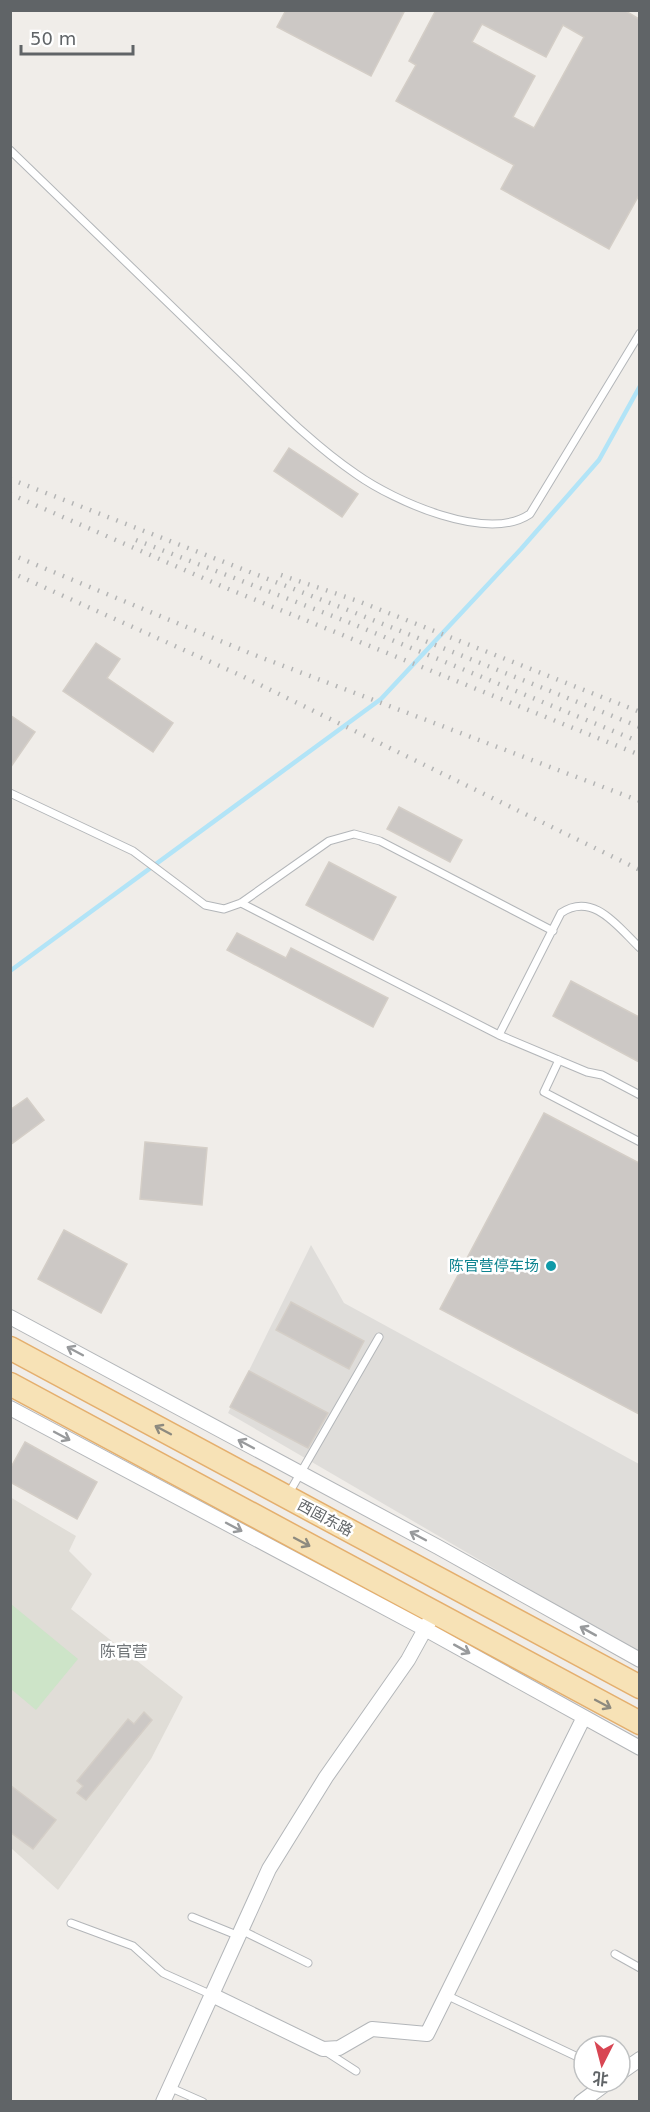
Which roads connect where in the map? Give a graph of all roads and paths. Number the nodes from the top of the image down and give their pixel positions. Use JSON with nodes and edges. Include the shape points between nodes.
{"nodes":[{"id":1,"x":10,"y":150,"type":"edge"},
{"id":2,"x":639,"y":333,"type":"edge"},
{"id":3,"x":10,"y":793,"type":"edge"},
{"id":4,"x":241,"y":903,"type":"junction"},
{"id":5,"x":553,"y":931,"type":"junction"},
{"id":6,"x":639,"y":948,"type":"edge"},
{"id":7,"x":499,"y":1035,"type":"junction"},
{"id":8,"x":559,"y":1060,"type":"junction"},
{"id":9,"x":639,"y":1095,"type":"edge"},
{"id":10,"x":639,"y":1142,"type":"edge"},
{"id":11,"x":10,"y":1317,"type":"edge"},
{"id":12,"x":379,"y":1337,"type":"dead end"},
{"id":13,"x":10,"y":1348,"type":"edge"},
{"id":14,"x":10,"y":1384,"type":"edge"},
{"id":15,"x":10,"y":1408,"type":"edge"},
{"id":16,"x":300,"y":1472,"type":"junction"},
{"id":17,"x":287,"y":1497,"type":"junction"},
{"id":18,"x":430,"y":1620,"type":"junction"},
{"id":19,"x":639,"y":1660,"type":"edge"},
{"id":20,"x":639,"y":1687,"type":"edge"},
{"id":21,"x":584,"y":1717,"type":"junction"},
{"id":22,"x":639,"y":1723,"type":"edge"},
{"id":23,"x":639,"y":1748,"type":"edge"},
{"id":24,"x":192,"y":1917,"type":"dead end"},
{"id":25,"x":71,"y":1923,"type":"dead end"},
{"id":26,"x":240,"y":1933,"type":"junction"},
{"id":27,"x":615,"y":1954,"type":"dead end"},
{"id":28,"x":308,"y":1962,"type":"dead end"},
{"id":29,"x":639,"y":1968,"type":"edge"},
{"id":30,"x":212,"y":1995,"type":"junction"},
{"id":31,"x":446,"y":1995,"type":"junction"},
{"id":32,"x":323,"y":2049,"type":"junction"},
{"id":33,"x":572,"y":2054,"type":"edge"},
{"id":34,"x":356,"y":2071,"type":"dead end"},
{"id":35,"x":169,"y":2087,"type":"junction"},
{"id":36,"x":163,"y":2102,"type":"edge"},
{"id":37,"x":203,"y":2102,"type":"edge"}],
"edges":[{"from":1,"to":2,"type":"lane","via":[[314,443],[377,488],[442,516],[499,524],[530,514]]},
{"from":3,"to":4,"type":"lane","via":[[133,851],[205,905],[224,909]]},
{"from":4,"to":5,"type":"lane","via":[[329,841],[354,834],[380,842]]},
{"from":4,"to":7,"type":"lane"},
{"from":5,"to":6,"type":"lane","via":[[561,913],[589,905]]},
{"from":5,"to":7,"type":"lane"},
{"from":7,"to":8,"type":"lane"},
{"from":8,"to":9,"type":"lane","via":[[602,1075]]},
{"from":8,"to":10,"type":"lane","via":[[544,1092]]},
{"from":16,"to":11,"type":"street","one_way":true},
{"from":12,"to":16,"type":"lane"},
{"from":17,"to":13,"type":"main road","name":"西固东路","one_way":true},
{"from":14,"to":18,"type":"main road","name":"西固东路","one_way":true},
{"from":15,"to":18,"type":"street","one_way":true},
{"from":16,"to":17,"type":"lane"},
{"from":19,"to":16,"type":"street","one_way":true},
{"from":17,"to":20,"type":"main road","name":"西固东路"},
{"from":18,"to":21,"type":"street","one_way":true},
{"from":18,"to":22,"type":"main road","name":"西固东路","one_way":true},
{"from":18,"to":26,"type":"street","via":[[408,1660],[269,1869]]},
{"from":21,"to":23,"type":"street"},
{"from":21,"to":31,"type":"street"},
{"from":24,"to":26,"type":"lane"},
{"from":25,"to":30,"type":"lane","via":[[133,1946],[163,1973]]},
{"from":26,"to":28,"type":"lane"},
{"from":26,"to":30,"type":"street"},
{"from":27,"to":29,"type":"lane"},
{"from":30,"to":32,"type":"street"},
{"from":30,"to":35,"type":"street"},
{"from":31,"to":32,"type":"street","via":[[427,2034],[372,2029],[339,2048]]},
{"from":31,"to":33,"type":"lane"},
{"from":32,"to":34,"type":"lane"},
{"from":35,"to":36,"type":"street"},
{"from":35,"to":37,"type":"lane"}]}
